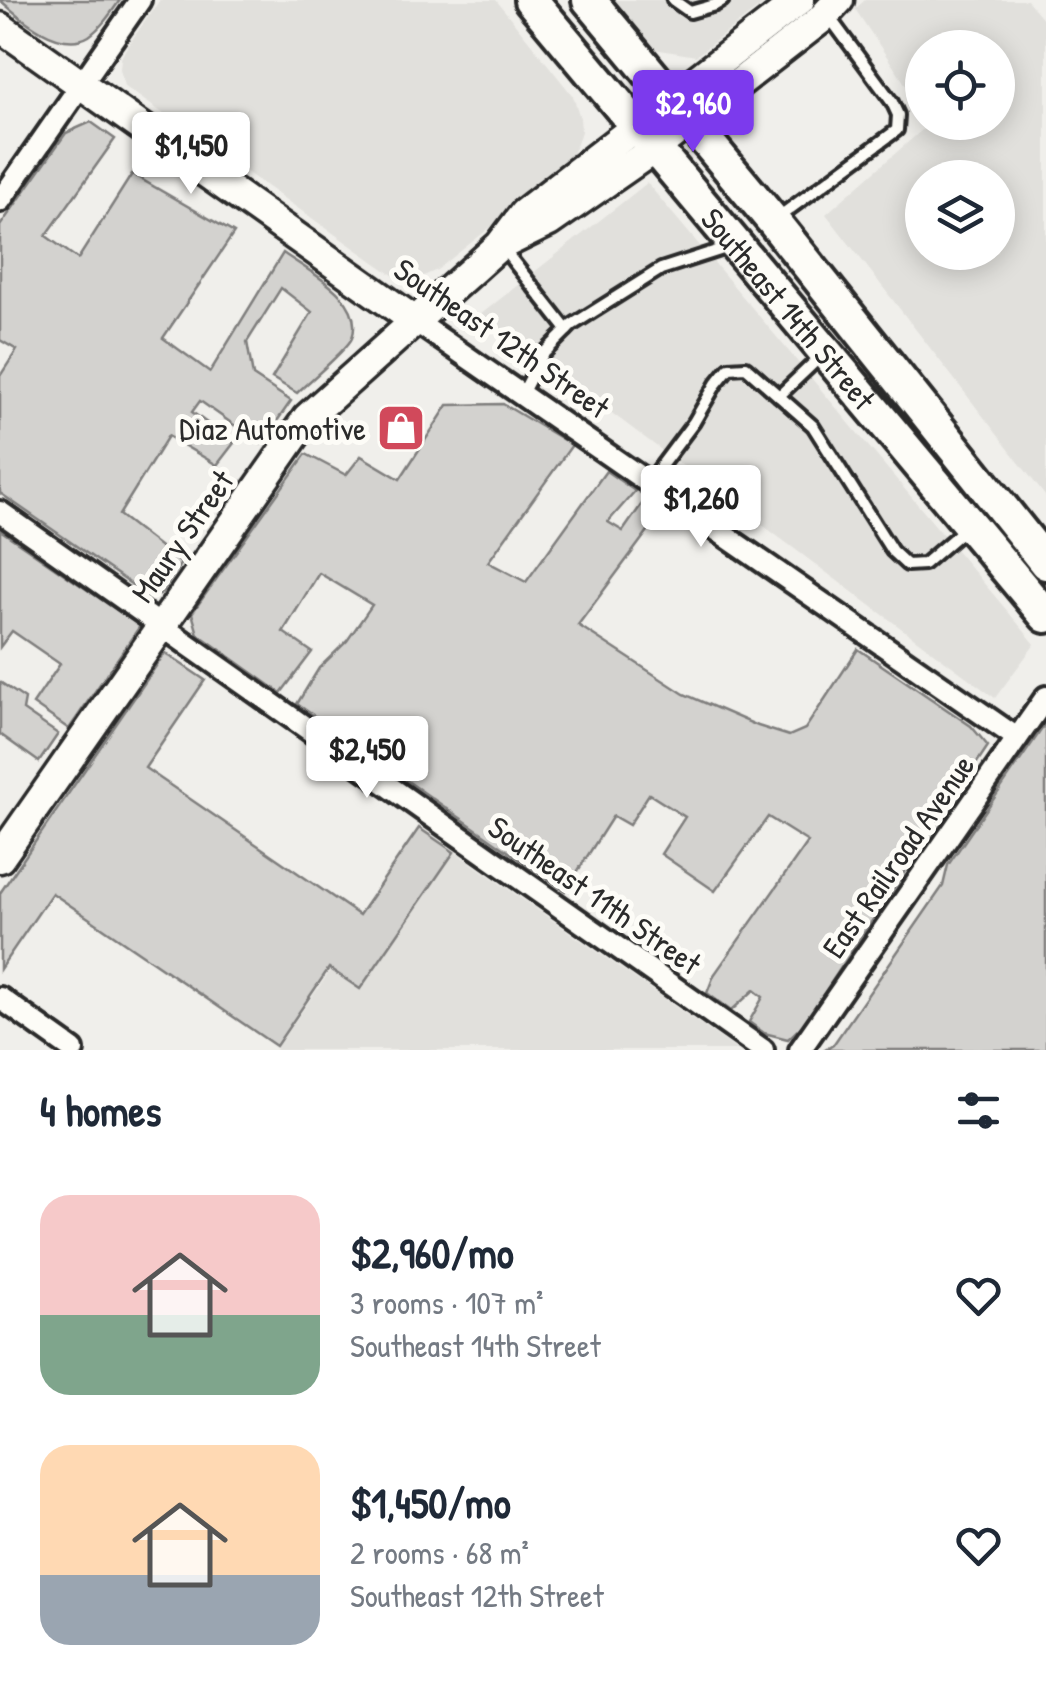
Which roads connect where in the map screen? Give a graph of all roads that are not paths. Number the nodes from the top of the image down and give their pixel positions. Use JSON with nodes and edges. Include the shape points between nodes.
{"nodes":[{"id":1,"x":140,"y":0,"type":"edge"},
{"id":2,"x":532,"y":0,"type":"edge"},
{"id":3,"x":590,"y":0,"type":"edge"},
{"id":4,"x":673,"y":0,"type":"edge"},
{"id":5,"x":723,"y":0,"type":"edge"},
{"id":6,"x":829,"y":4,"type":"edge"},
{"id":7,"x":783,"y":5,"type":"edge"},
{"id":8,"x":0,"y":27,"type":"edge"},
{"id":9,"x":81,"y":84,"type":"junction"},
{"id":10,"x":681,"y":110,"type":"junction"},
{"id":11,"x":645,"y":138,"type":"junction"},
{"id":12,"x":0,"y":201,"type":"edge"},
{"id":13,"x":773,"y":221,"type":"junction"},
{"id":14,"x":500,"y":245,"type":"junction"},
{"id":15,"x":735,"y":246,"type":"junction"},
{"id":16,"x":415,"y":321,"type":"junction"},
{"id":17,"x":567,"y":330,"type":"junction"},
{"id":18,"x":825,"y":353,"type":"junction"},
{"id":19,"x":521,"y":395,"type":"junction"},
{"id":20,"x":780,"y":396,"type":"junction"},
{"id":21,"x":648,"y":483,"type":"junction"},
{"id":22,"x":0,"y":512,"type":"edge"},
{"id":23,"x":968,"y":525,"type":"junction"},
{"id":24,"x":1046,"y":564,"type":"edge"},
{"id":25,"x":1046,"y":616,"type":"edge"},
{"id":26,"x":162,"y":626,"type":"junction"},
{"id":27,"x":1046,"y":697,"type":"edge"},
{"id":28,"x":1016,"y":738,"type":"junction"},
{"id":29,"x":0,"y":858,"type":"edge"},
{"id":30,"x":0,"y":998,"type":"edge"},
{"id":31,"x":74,"y":1050,"type":"edge"},
{"id":32,"x":763,"y":1050,"type":"edge"},
{"id":33,"x":800,"y":1050,"type":"edge"}],
"edges":[{"from":1,"to":9,"type":"street"},
{"from":2,"to":11,"type":"main road","name":"Southeast 14th Street"},
{"from":3,"to":10,"type":"main road","name":"Southeast 14th Street"},
{"from":4,"to":5,"type":"lane","via":[[690,12]]},
{"from":6,"to":10,"type":"main road","name":"Maury Street"},
{"from":6,"to":13,"type":"lane","via":[[892,102],[896,130]]},
{"from":7,"to":10,"type":"main road","name":"Maury Street"},
{"from":8,"to":9,"type":"main road","name":"Southeast 12th Street"},
{"from":9,"to":12,"type":"street"},
{"from":9,"to":16,"type":"main road","name":"Southeast 12th Street"},
{"from":10,"to":11,"type":"main road","name":"Maury Street"},
{"from":10,"to":13,"type":"main road","name":"Southeast 14th Street"},
{"from":11,"to":14,"type":"main road","name":"Maury Street","via":[[524,213]]},
{"from":11,"to":15,"type":"main road","name":"Southeast 14th Street"},
{"from":13,"to":24,"type":"main road","name":"Southeast 14th Street"},
{"from":14,"to":16,"type":"main road","name":"Maury Street"},
{"from":14,"to":17,"type":"lane"},
{"from":15,"to":17,"type":"lane","via":[[661,269]]},
{"from":15,"to":18,"type":"main road","name":"Southeast 14th Street"},
{"from":16,"to":19,"type":"street","name":"Southeast 12th Street"},
{"from":16,"to":26,"type":"main road","name":"Maury Street","via":[[307,418]]},
{"from":17,"to":19,"type":"lane","via":[[543,354]]},
{"from":18,"to":20,"type":"lane"},
{"from":18,"to":23,"type":"main road","name":"Southeast 14th Street"},
{"from":19,"to":21,"type":"street","name":"Southeast 12th Street"},
{"from":20,"to":21,"type":"lane","via":[[746,367],[729,368]]},
{"from":20,"to":23,"type":"lane","via":[[813,426],[907,565],[924,564]]},
{"from":21,"to":28,"type":"street","name":"Southeast 12th Street"},
{"from":22,"to":26,"type":"street","name":"Southeast 11th Street"},
{"from":23,"to":25,"type":"main road","name":"Southeast 14th Street"},
{"from":26,"to":29,"type":"main road","name":"Maury Street"},
{"from":26,"to":32,"type":"street","name":"Southeast 11th Street"},
{"from":27,"to":28,"type":"street","name":"East Railroad Avenue"},
{"from":28,"to":33,"type":"street","name":"East Railroad Avenue"},
{"from":30,"to":31,"type":"street"}]}
